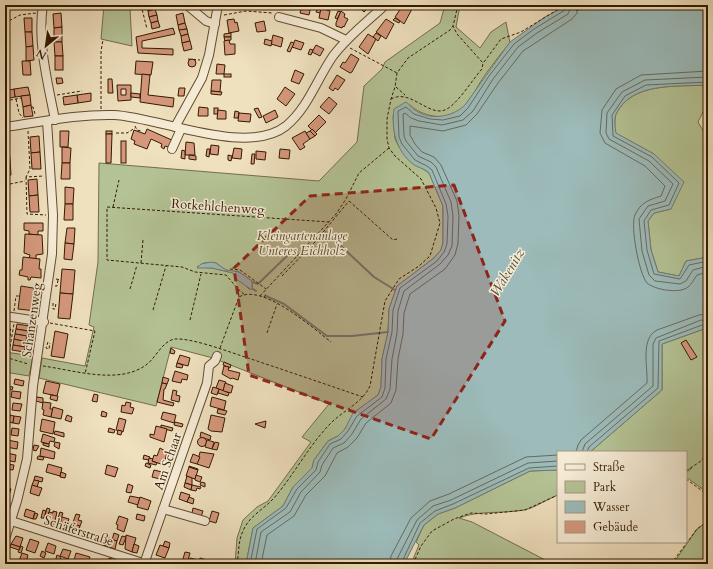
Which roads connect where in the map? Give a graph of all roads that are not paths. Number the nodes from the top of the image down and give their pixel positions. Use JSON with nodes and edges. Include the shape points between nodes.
{"nodes":[{"id":1,"x":187,"y":5,"type":"edge"},
{"id":2,"x":218,"y":5,"type":"edge"},
{"id":3,"x":385,"y":5,"type":"edge"},
{"id":4,"x":43,"y":9,"type":"edge"},
{"id":5,"x":279,"y":17,"type":"road end"},
{"id":6,"x":215,"y":21,"type":"junction"},
{"id":7,"x":344,"y":41,"type":"junction"},
{"id":8,"x":51,"y":120,"type":"junction"},
{"id":9,"x":5,"y":127,"type":"edge"},
{"id":10,"x":178,"y":128,"type":"junction"},
{"id":11,"x":172,"y":150,"type":"dead end"},
{"id":12,"x":11,"y":317,"type":"edge"},
{"id":13,"x":44,"y":322,"type":"junction"},
{"id":14,"x":218,"y":353,"type":"road end"},
{"id":15,"x":163,"y":509,"type":"junction"},
{"id":16,"x":8,"y":520,"type":"edge"},
{"id":17,"x":205,"y":521,"type":"dead end"},
{"id":18,"x":5,"y":538,"type":"edge"},
{"id":19,"x":134,"y":562,"type":"edge"},
{"id":20,"x":145,"y":564,"type":"edge"}],
"edges":[{"from":1,"to":6,"type":"street","via":[[206,21]]},
{"from":2,"to":6,"type":"street"},
{"from":3,"to":7,"type":"street"},
{"from":4,"to":8,"type":"street","name":"Schanzenweg","via":[[42,33]]},
{"from":5,"to":7,"type":"street","via":[[321,28]]},
{"from":6,"to":10,"type":"street","via":[[202,78]]},
{"from":7,"to":10,"type":"street","via":[[300,112],[285,127],[259,136],[241,137]]},
{"from":8,"to":9,"type":"street","via":[[26,127]]},
{"from":8,"to":10,"type":"street","via":[[101,115],[134,118]]},
{"from":8,"to":13,"type":"street","name":"Schanzenweg","via":[[52,254]]},
{"from":10,"to":11,"type":"street"},
{"from":12,"to":13,"type":"street"},
{"from":13,"to":16,"type":"street","name":"Schanzenweg","via":[[36,365],[27,459],[22,483]]},
{"from":14,"to":15,"type":"street","name":"Am Schaar","via":[[215,361],[209,366],[207,383]]},
{"from":15,"to":17,"type":"street"},
{"from":15,"to":20,"type":"street","name":"Am Schaar"},
{"from":16,"to":18,"type":"street","name":"Schanzenweg"},
{"from":16,"to":19,"type":"street","name":"Schäferstraße"},
{"from":19,"to":20,"type":"street","name":"Schäferstraße"}]}
